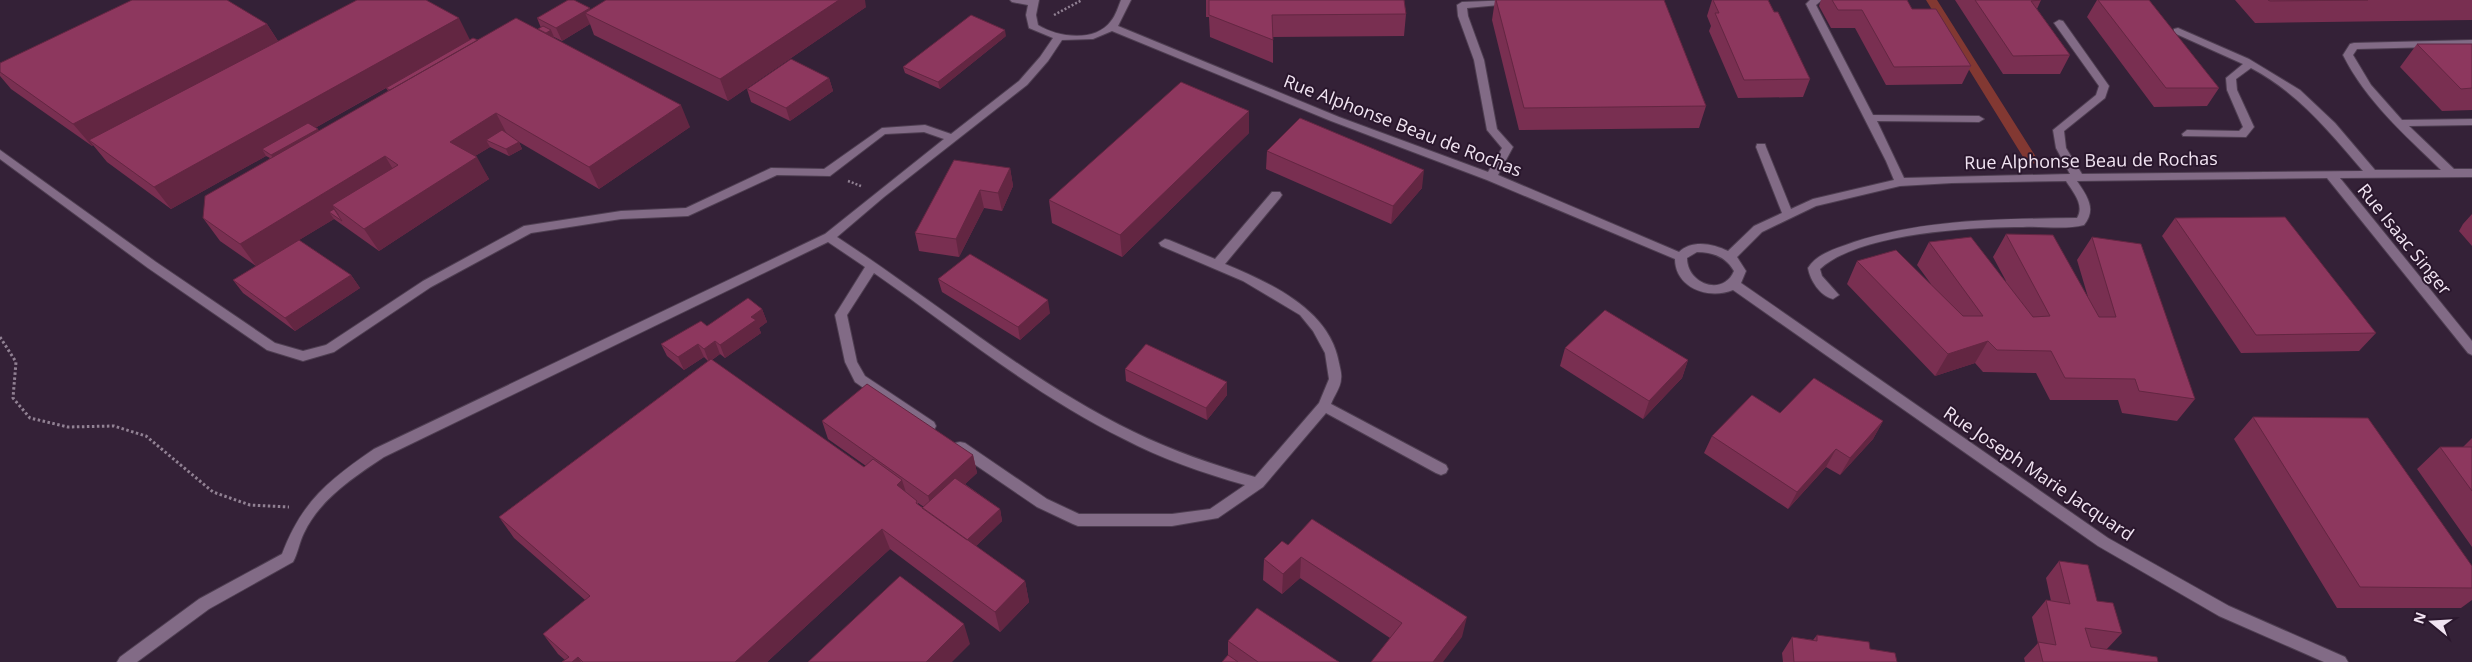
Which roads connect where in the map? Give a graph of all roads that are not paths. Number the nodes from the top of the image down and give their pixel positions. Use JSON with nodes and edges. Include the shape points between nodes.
{"nodes":[{"id":1,"x":1015,"y":0,"type":"edge"},
{"id":2,"x":1126,"y":0,"type":"edge"},
{"id":3,"x":1817,"y":0,"type":"edge"},
{"id":4,"x":1524,"y":1,"type":"edge"},
{"id":5,"x":1033,"y":2,"type":"edge"},
{"id":6,"x":2059,"y":23,"type":"dead end"},
{"id":7,"x":1112,"y":27,"type":"junction"},
{"id":8,"x":2178,"y":31,"type":"dead end"},
{"id":9,"x":1058,"y":38,"type":"junction"},
{"id":10,"x":2472,"y":43,"type":"edge"},
{"id":11,"x":2249,"y":65,"type":"junction"},
{"id":12,"x":1870,"y":118,"type":"junction"},
{"id":13,"x":1979,"y":119,"type":"dead end"},
{"id":14,"x":2472,"y":122,"type":"edge"},
{"id":15,"x":2401,"y":123,"type":"junction"},
{"id":16,"x":2187,"y":134,"type":"dead end"},
{"id":17,"x":952,"y":138,"type":"junction"},
{"id":18,"x":1761,"y":147,"type":"dead end"},
{"id":19,"x":0,"y":154,"type":"edge"},
{"id":20,"x":2451,"y":173,"type":"junction"},
{"id":21,"x":2472,"y":173,"type":"edge"},
{"id":22,"x":2330,"y":174,"type":"junction"},
{"id":23,"x":2372,"y":174,"type":"junction"},
{"id":24,"x":1491,"y":177,"type":"junction"},
{"id":25,"x":2074,"y":177,"type":"junction"},
{"id":26,"x":1900,"y":182,"type":"junction"},
{"id":27,"x":1276,"y":195,"type":"dead end"},
{"id":28,"x":1788,"y":215,"type":"junction"},
{"id":29,"x":829,"y":237,"type":"junction"},
{"id":30,"x":1164,"y":243,"type":"dead end"},
{"id":31,"x":1730,"y":256,"type":"junction"},
{"id":32,"x":1681,"y":257,"type":"junction"},
{"id":33,"x":872,"y":265,"type":"junction"},
{"id":34,"x":1216,"y":265,"type":"junction"},
{"id":35,"x":1734,"y":284,"type":"junction"},
{"id":36,"x":1833,"y":295,"type":"dead end"},
{"id":37,"x":2472,"y":350,"type":"edge"},
{"id":38,"x":1324,"y":406,"type":"junction"},
{"id":39,"x":1441,"y":469,"type":"dead end"},
{"id":40,"x":1258,"y":483,"type":"junction"},
{"id":41,"x":125,"y":662,"type":"edge"},
{"id":42,"x":2340,"y":662,"type":"edge"}],
"edges":[{"from":1,"to":5,"type":"street"},
{"from":2,"to":7,"type":"street"},
{"from":3,"to":12,"type":"street","via":[[1811,4]]},
{"from":4,"to":24,"type":"street","via":[[1462,5],[1479,60],[1492,130],[1508,147]]},
{"from":5,"to":9,"type":"street","via":[[1033,26]]},
{"from":6,"to":25,"type":"street","via":[[2104,86],[2102,96],[2058,130],[2061,148]]},
{"from":7,"to":9,"type":"street","via":[[1092,35]]},
{"from":7,"to":24,"type":"street","name":"Rue Alphonse Beau de Rochas","via":[[1336,119]]},
{"from":8,"to":11,"type":"street"},
{"from":9,"to":17,"type":"street","via":[[1023,83]]},
{"from":10,"to":15,"type":"street","via":[[2354,46],[2348,55],[2355,72]]},
{"from":11,"to":16,"type":"street","via":[[2231,78],[2232,90],[2249,128],[2242,135]]},
{"from":11,"to":23,"type":"street","via":[[2284,83],[2316,109]]},
{"from":12,"to":13,"type":"street"},
{"from":12,"to":26,"type":"street"},
{"from":14,"to":15,"type":"street"},
{"from":15,"to":20,"type":"street"},
{"from":17,"to":19,"type":"street","via":[[925,128],[882,131],[826,172],[775,171],[688,212],[621,215],[528,229],[427,284],[330,349],[303,356],[271,347]]},
{"from":17,"to":29,"type":"street"},
{"from":18,"to":28,"type":"street"},
{"from":20,"to":21,"type":"street","name":"Rue Alphonse Beau de Rochas"},
{"from":20,"to":23,"type":"street","name":"Rue Alphonse Beau de Rochas"},
{"from":22,"to":23,"type":"street","name":"Rue Alphonse Beau de Rochas"},
{"from":22,"to":25,"type":"street","name":"Rue Alphonse Beau de Rochas"},
{"from":22,"to":37,"type":"street","name":"Rue Isaac Singer"},
{"from":24,"to":32,"type":"street","name":"Rue Alphonse Beau de Rochas"},
{"from":25,"to":26,"type":"street","name":"Rue Alphonse Beau de Rochas"},
{"from":25,"to":36,"type":"street","via":[[2087,208],[2086,217],[2080,222],[1954,225],[1867,241],[1823,258],[1814,268],[1816,278]]},
{"from":26,"to":28,"type":"street","name":"Rue Alphonse Beau de Rochas","via":[[1814,203]]},
{"from":27,"to":34,"type":"street"},
{"from":28,"to":31,"type":"street","name":"Rue Alphonse Beau de Rochas","via":[[1758,229]]},
{"from":29,"to":33,"type":"street"},
{"from":29,"to":41,"type":"street","via":[[379,453],[342,478],[315,507],[298,530],[288,558],[204,604]]},
{"from":30,"to":34,"type":"street"},
{"from":31,"to":32,"type":"street","via":[[1708,248],[1692,249]]},
{"from":31,"to":35,"type":"street","via":[[1740,271]]},
{"from":32,"to":35,"type":"street","via":[[1681,271],[1695,284],[1716,290]]},
{"from":33,"to":40,"type":"street","via":[[1016,367],[1110,426],[1205,468]]},
{"from":33,"to":40,"type":"street","via":[[842,315],[851,362],[860,379],[1042,503],[1078,520],[1172,520],[1213,514]]},
{"from":34,"to":38,"type":"street","via":[[1248,278],[1304,312],[1318,328],[1331,353],[1335,379]]},
{"from":35,"to":42,"type":"street","name":"Rue Joseph Marie Jacquard","via":[[2103,542],[2224,610]]},
{"from":38,"to":39,"type":"street"},
{"from":38,"to":40,"type":"street"}]}
